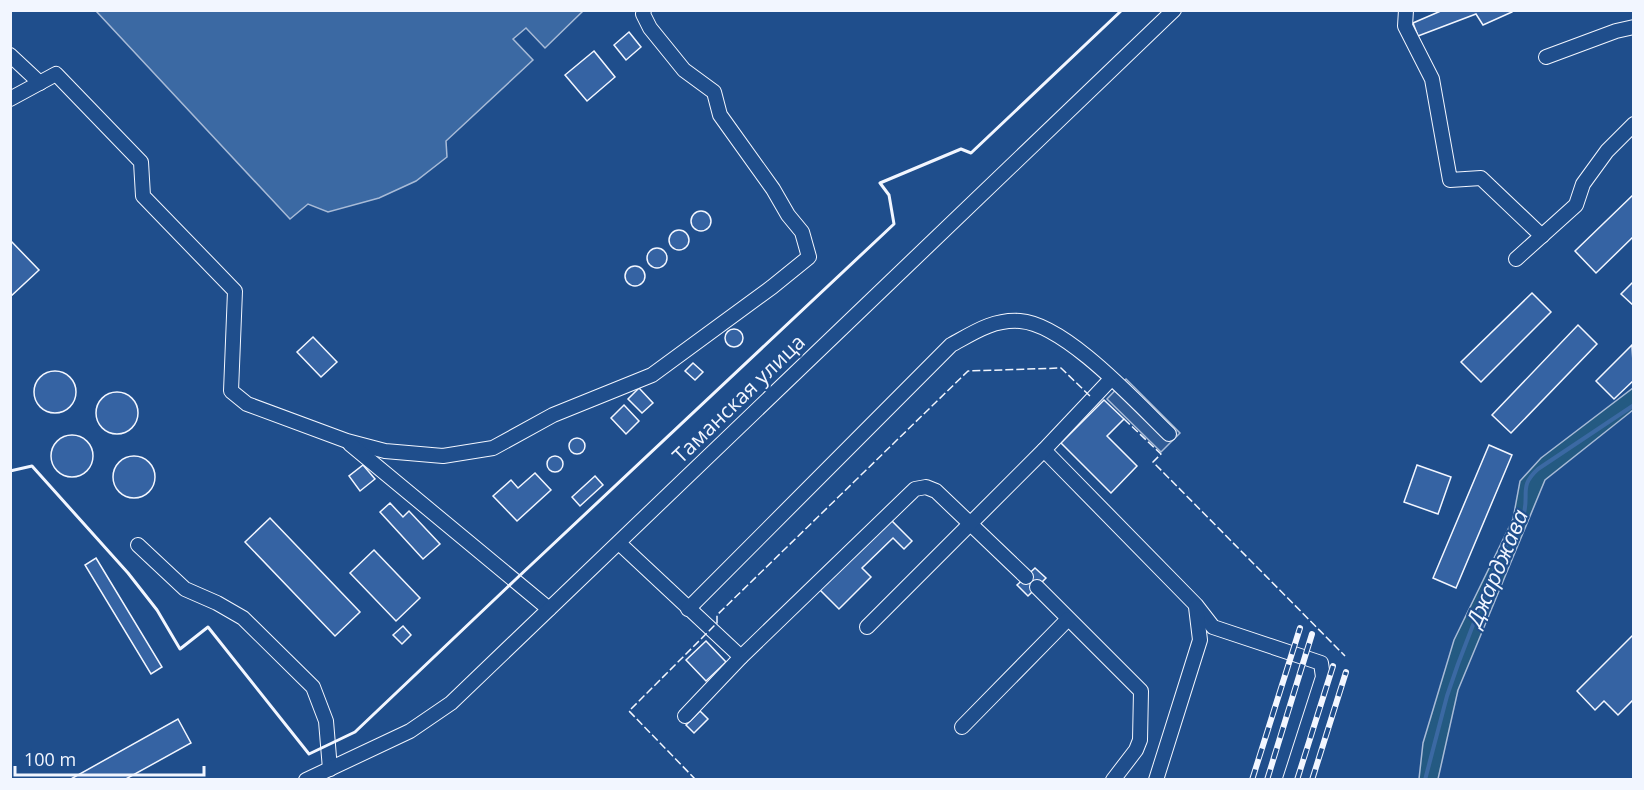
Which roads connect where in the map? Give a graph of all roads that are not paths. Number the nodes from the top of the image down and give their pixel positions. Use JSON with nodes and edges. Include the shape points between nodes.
{"nodes":[{"id":1,"x":644,"y":10,"type":"edge"},
{"id":2,"x":1174,"y":10,"type":"edge"},
{"id":3,"x":1406,"y":10,"type":"edge"},
{"id":4,"x":1634,"y":27,"type":"edge"},
{"id":5,"x":10,"y":55,"type":"edge"},
{"id":6,"x":1546,"y":57,"type":"dead end"},
{"id":7,"x":40,"y":83,"type":"junction"},
{"id":8,"x":10,"y":99,"type":"edge"},
{"id":9,"x":1634,"y":124,"type":"edge"},
{"id":10,"x":1542,"y":236,"type":"junction"},
{"id":11,"x":1516,"y":259,"type":"dead end"},
{"id":12,"x":1111,"y":379,"type":"junction"},
{"id":13,"x":1169,"y":434,"type":"dead end"},
{"id":14,"x":346,"y":441,"type":"junction"},
{"id":15,"x":1044,"y":450,"type":"junction"},
{"id":16,"x":970,"y":522,"type":"junction"},
{"id":17,"x":619,"y":543,"type":"junction"},
{"id":18,"x":138,"y":546,"type":"dead end"},
{"id":19,"x":1026,"y":576,"type":"dead end"},
{"id":20,"x":1037,"y":587,"type":"dead end"},
{"id":21,"x":1196,"y":604,"type":"junction"},
{"id":22,"x":549,"y":609,"type":"junction"},
{"id":23,"x":688,"y":609,"type":"junction"},
{"id":24,"x":1068,"y":619,"type":"junction"},
{"id":25,"x":867,"y":627,"type":"dead end"},
{"id":26,"x":741,"y":657,"type":"junction"},
{"id":27,"x":685,"y":716,"type":"dead end"},
{"id":28,"x":962,"y":727,"type":"dead end"},
{"id":29,"x":330,"y":769,"type":"junction"},
{"id":30,"x":306,"y":780,"type":"edge"},
{"id":31,"x":1113,"y":780,"type":"edge"},
{"id":32,"x":1156,"y":780,"type":"edge"},
{"id":33,"x":1290,"y":780,"type":"edge"}],
"edges":[{"from":1,"to":14,"type":"street","via":[[650,27],[684,70],[714,92],[720,115],[802,232],[809,257],[652,375],[553,416],[493,448],[443,456],[385,451]]},
{"from":2,"to":17,"type":"street","name":"Таманская улица"},
{"from":3,"to":10,"type":"street","via":[[1404,26],[1432,79],[1450,180],[1480,178]]},
{"from":4,"to":6,"type":"street"},
{"from":5,"to":7,"type":"street"},
{"from":7,"to":8,"type":"street"},
{"from":7,"to":14,"type":"street","via":[[56,74],[141,162],[143,196],[235,291],[231,391],[247,404]]},
{"from":9,"to":10,"type":"street","via":[[1582,184],[1576,205]]},
{"from":10,"to":11,"type":"street"},
{"from":12,"to":13,"type":"street"},
{"from":12,"to":15,"type":"street"},
{"from":12,"to":23,"type":"street","via":[[1085,353],[1046,329],[1020,321],[985,325],[951,345]]},
{"from":14,"to":22,"type":"street"},
{"from":15,"to":16,"type":"street"},
{"from":15,"to":21,"type":"street"},
{"from":16,"to":19,"type":"street"},
{"from":16,"to":25,"type":"street"},
{"from":16,"to":26,"type":"street","via":[[936,491],[926,487],[915,489]]},
{"from":17,"to":22,"type":"street","name":"Таманская улица"},
{"from":17,"to":23,"type":"street"},
{"from":18,"to":29,"type":"street","via":[[185,589],[243,618],[313,687],[326,720]]},
{"from":20,"to":24,"type":"street"},
{"from":21,"to":32,"type":"street","via":[[1200,640]]},
{"from":21,"to":33,"type":"street","via":[[1214,627],[1321,663],[1323,677]]},
{"from":22,"to":29,"type":"street","name":"Таманская улица","via":[[451,703],[411,731]]},
{"from":23,"to":26,"type":"street"},
{"from":24,"to":28,"type":"street"},
{"from":24,"to":31,"type":"street","via":[[1141,691],[1140,740]]},
{"from":26,"to":27,"type":"street"},
{"from":29,"to":30,"type":"street","name":"Таманская улица"}]}
